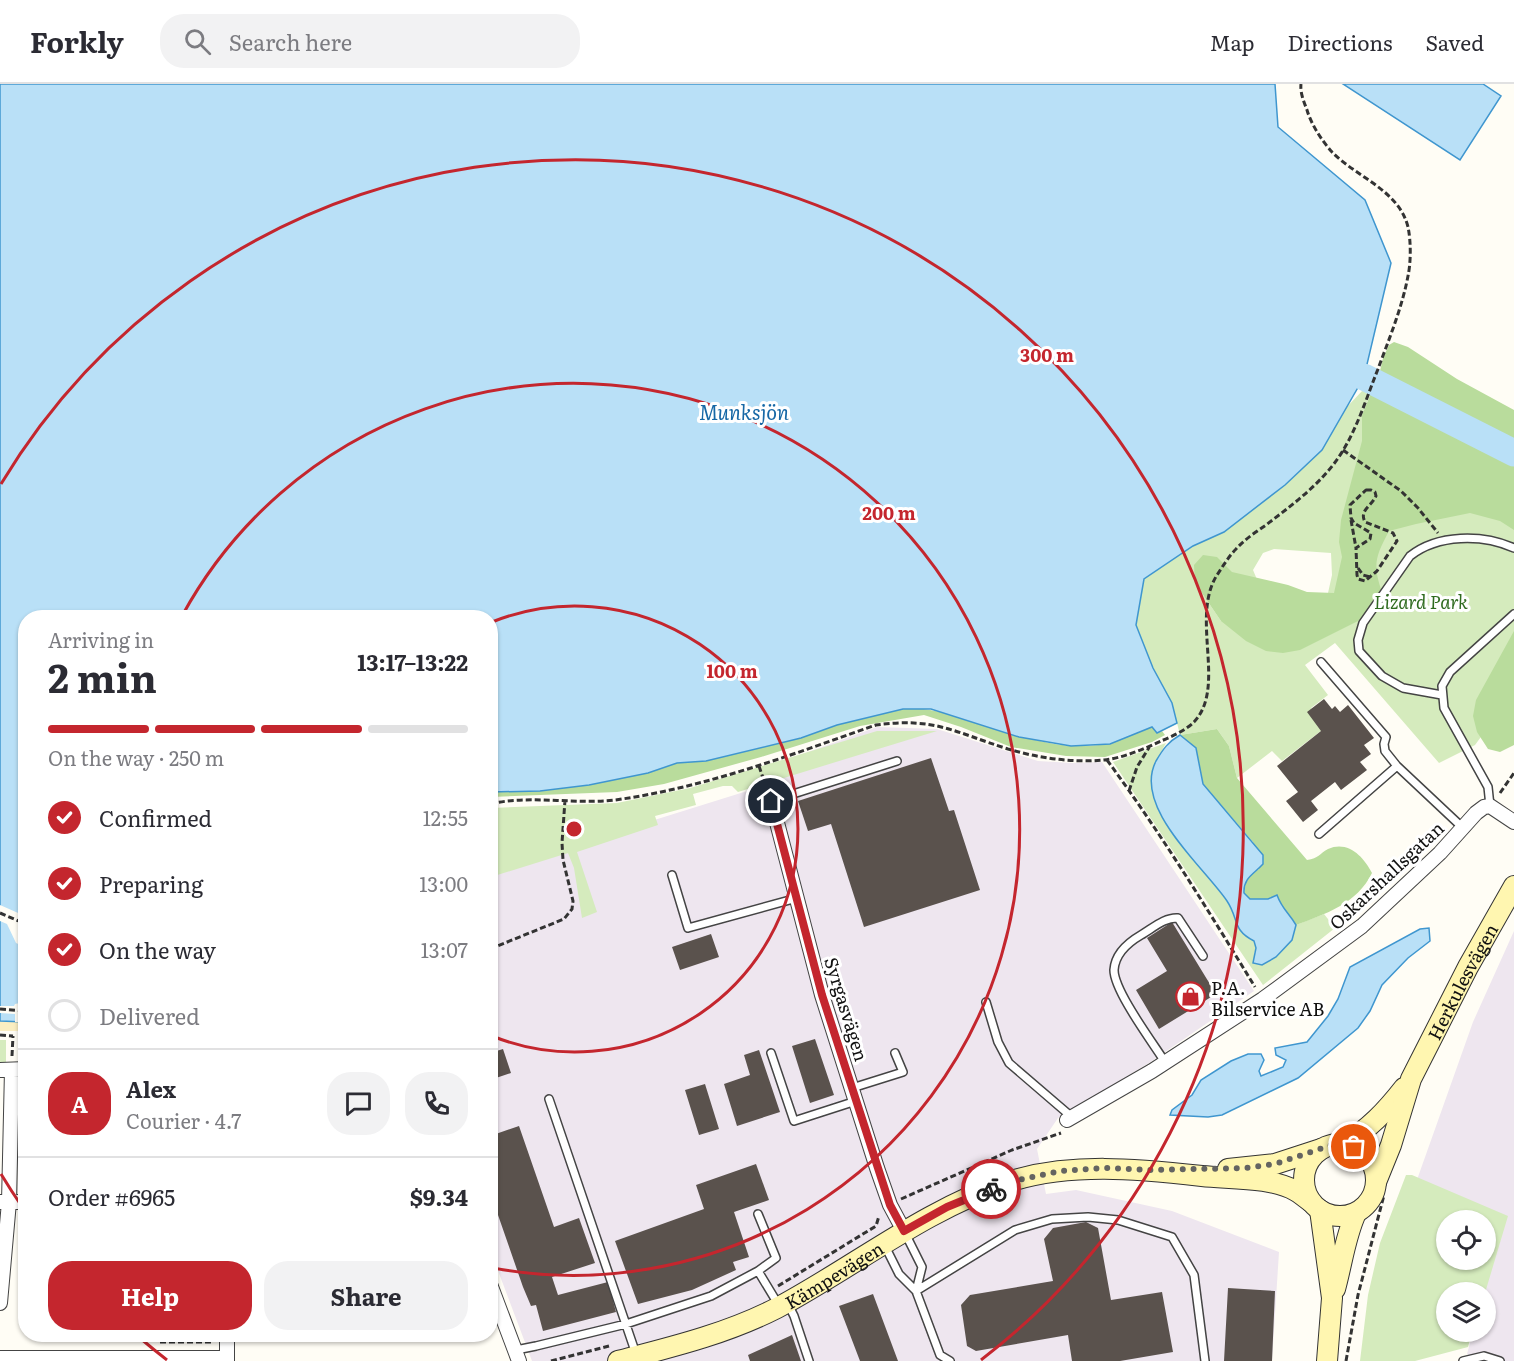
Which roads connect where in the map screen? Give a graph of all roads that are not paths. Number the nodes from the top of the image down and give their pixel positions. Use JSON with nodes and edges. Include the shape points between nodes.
{"nodes":[{"id":1,"x":1514,"y":548,"type":"edge"},
{"id":2,"x":1514,"y":614,"type":"edge"},
{"id":3,"x":1321,"y":662,"type":"dead end"},
{"id":4,"x":1442,"y":695,"type":"junction"},
{"id":5,"x":897,"y":761,"type":"dead end"},
{"id":6,"x":1397,"y":766,"type":"junction"},
{"id":7,"x":770,"y":797,"type":"joint"},
{"id":8,"x":1490,"y":806,"type":"junction"},
{"id":9,"x":1514,"y":822,"type":"edge"},
{"id":10,"x":1463,"y":828,"type":"junction"},
{"id":11,"x":1319,"y":834,"type":"dead end"},
{"id":12,"x":672,"y":875,"type":"dead end"},
{"id":13,"x":1514,"y":886,"type":"edge"},
{"id":14,"x":797,"y":898,"type":"junction"},
{"id":15,"x":1203,"y":956,"type":"dead end"},
{"id":16,"x":986,"y":1002,"type":"dead end"},
{"id":17,"x":771,"y":1053,"type":"dead end"},
{"id":18,"x":895,"y":1053,"type":"dead end"},
{"id":19,"x":1166,"y":1062,"type":"junction"},
{"id":20,"x":12,"y":1069,"type":"edge"},
{"id":21,"x":1411,"y":1079,"type":"junction"},
{"id":22,"x":854,"y":1095,"type":"junction"},
{"id":23,"x":549,"y":1099,"type":"dead end"},
{"id":24,"x":1070,"y":1119,"type":"joint"},
{"id":25,"x":1344,"y":1144,"type":"junction"},
{"id":26,"x":1321,"y":1149,"type":"junction"},
{"id":27,"x":1151,"y":1170,"type":"junction"},
{"id":28,"x":1381,"y":1186,"type":"junction"},
{"id":29,"x":4,"y":1202,"type":"edge"},
{"id":30,"x":1315,"y":1206,"type":"junction"},
{"id":31,"x":1356,"y":1213,"type":"junction"},
{"id":32,"x":758,"y":1214,"type":"dead end"},
{"id":33,"x":904,"y":1231,"type":"junction"},
{"id":34,"x":884,"y":1244,"type":"junction"},
{"id":35,"x":758,"y":1271,"type":"junction"},
{"id":36,"x":916,"y":1291,"type":"junction"},
{"id":37,"x":1332,"y":1298,"type":"junction"},
{"id":38,"x":778,"y":1300,"type":"junction"},
{"id":39,"x":0,"y":1303,"type":"edge"},
{"id":40,"x":498,"y":1305,"type":"edge"},
{"id":41,"x":626,"y":1324,"type":"junction"},
{"id":42,"x":227,"y":1342,"type":"edge"},
{"id":43,"x":634,"y":1348,"type":"junction"},
{"id":44,"x":517,"y":1355,"type":"edge"},
{"id":45,"x":0,"y":1358,"type":"edge"},
{"id":46,"x":226,"y":1359,"type":"edge"},
{"id":47,"x":618,"y":1361,"type":"edge"},
{"id":48,"x":809,"y":1361,"type":"edge"},
{"id":49,"x":950,"y":1361,"type":"edge"},
{"id":50,"x":1205,"y":1361,"type":"edge"},
{"id":51,"x":1327,"y":1361,"type":"edge"},
{"id":52,"x":1463,"y":1361,"type":"edge"},
{"id":53,"x":1500,"y":1361,"type":"edge"}],
"edges":[{"from":1,"to":4,"type":"lane","via":[[1473,539],[1444,541],[1418,549],[1363,623],[1359,651],[1382,676],[1403,688]]},
{"from":2,"to":4,"type":"lane","via":[[1450,672]]},
{"from":3,"to":6,"type":"lane","via":[[1386,737],[1385,751]]},
{"from":4,"to":8,"type":"lane","via":[[1444,708],[1488,787]]},
{"from":5,"to":7,"type":"lane"},
{"from":6,"to":10,"type":"lane"},
{"from":6,"to":11,"type":"lane"},
{"from":7,"to":14,"type":"street","name":"Syrgasvägen"},
{"from":8,"to":9,"type":"street"},
{"from":8,"to":10,"type":"street","name":"Oskarshallsgatan","via":[[1476,813]]},
{"from":10,"to":19,"type":"street","name":"Oskarshallsgatan","via":[[1362,926],[1263,999]]},
{"from":12,"to":14,"type":"lane","via":[[688,928]]},
{"from":13,"to":21,"type":"main road","name":"Herkulesvägen"},
{"from":14,"to":22,"type":"street","name":"Syrgasvägen"},
{"from":15,"to":19,"type":"lane","via":[[1178,918],[1170,918],[1131,941],[1116,962],[1116,981],[1127,1003]]},
{"from":16,"to":24,"type":"lane","via":[[998,1042],[1010,1063]]},
{"from":17,"to":22,"type":"lane","via":[[794,1121]]},
{"from":18,"to":22,"type":"lane","via":[[903,1072]]},
{"from":19,"to":24,"type":"street","name":"Oskarshallsgatan"},
{"from":20,"to":29,"type":"street"},
{"from":21,"to":25,"type":"main road","name":"Herkulesvägen","via":[[1384,1114]]},
{"from":21,"to":28,"type":"main road","name":"Herkulesvägen"},
{"from":22,"to":33,"type":"street","name":"Syrgasvägen","via":[[890,1205]]},
{"from":23,"to":41,"type":"lane"},
{"from":25,"to":26,"type":"main road"},
{"from":25,"to":28,"type":"main road","via":[[1364,1153]]},
{"from":26,"to":27,"type":"main road","name":"Kämpevägen","via":[[1275,1164],[1245,1168]]},
{"from":26,"to":30,"type":"main road","via":[[1312,1157],[1305,1173],[1305,1191]]},
{"from":27,"to":30,"type":"main road","name":"Kämpevägen","via":[[1275,1183],[1296,1191]]},
{"from":27,"to":33,"type":"main road","name":"Kämpevägen","via":[[1060,1171],[1009,1182],[947,1207]]},
{"from":28,"to":31,"type":"main road"},
{"from":29,"to":39,"type":"street"},
{"from":30,"to":31,"type":"main road","via":[[1336,1216]]},
{"from":30,"to":37,"type":"main road"},
{"from":31,"to":37,"type":"main road"},
{"from":32,"to":35,"type":"lane","via":[[776,1258]]},
{"from":33,"to":34,"type":"main road","name":"Kämpevägen"},
{"from":33,"to":36,"type":"lane","via":[[922,1267]]},
{"from":34,"to":36,"type":"lane","via":[[898,1274]]},
{"from":34,"to":38,"type":"main road","name":"Kämpevägen"},
{"from":35,"to":38,"type":"lane"},
{"from":35,"to":41,"type":"lane","via":[[711,1296]]},
{"from":36,"to":49,"type":"lane","via":[[940,1355]]},
{"from":36,"to":50,"type":"lane","via":[[1015,1230],[1052,1220],[1118,1220],[1172,1237],[1194,1275]]},
{"from":37,"to":51,"type":"main road"},
{"from":38,"to":43,"type":"main road","name":"Kämpevägen","via":[[730,1329]]},
{"from":38,"to":48,"type":"lane","via":[[794,1316]]},
{"from":40,"to":44,"type":"street"},
{"from":41,"to":43,"type":"lane"},
{"from":41,"to":44,"type":"lane","via":[[536,1346]]},
{"from":42,"to":46,"type":"street"},
{"from":43,"to":47,"type":"main road","name":"Kämpevägen"},
{"from":45,"to":46,"type":"street"},
{"from":52,"to":53,"type":"lane","via":[[1484,1356]]}]}
